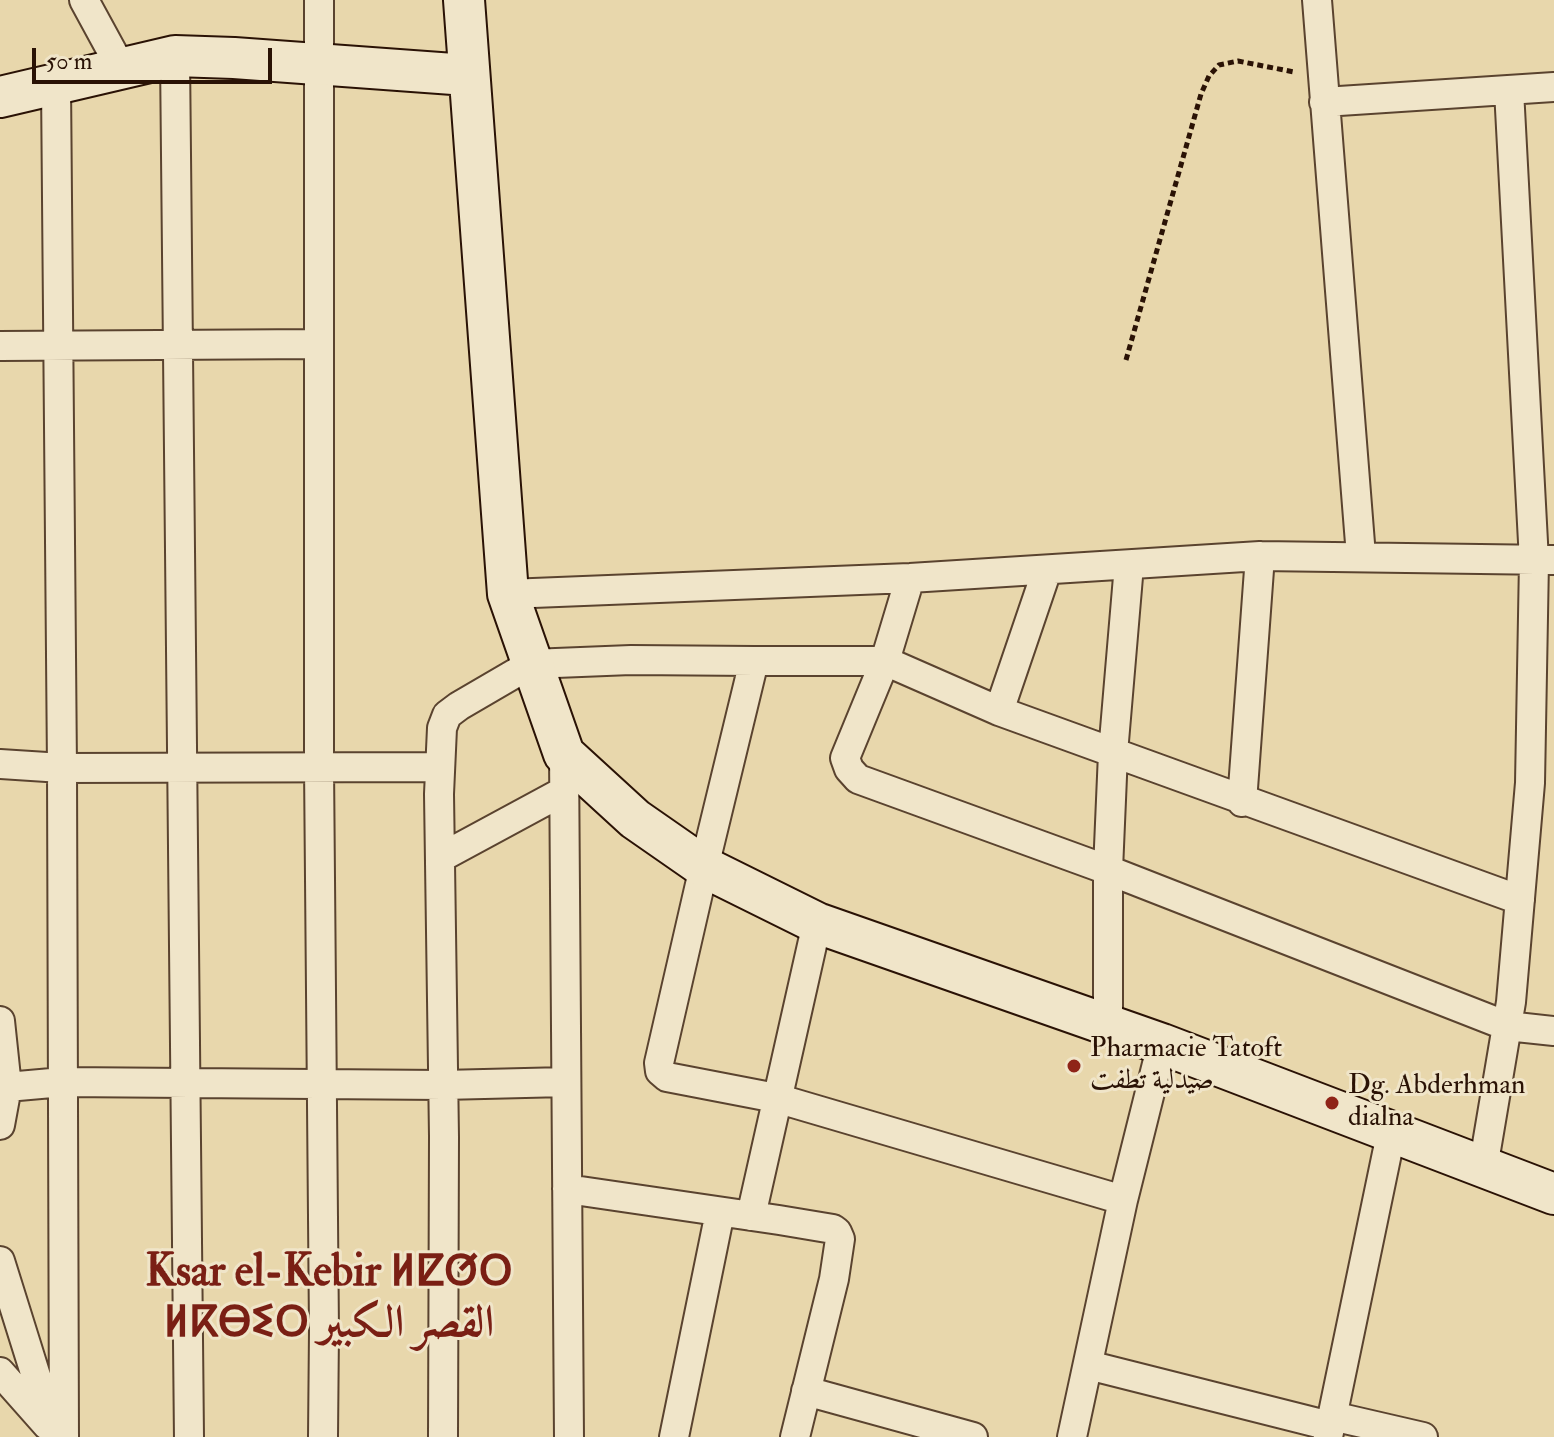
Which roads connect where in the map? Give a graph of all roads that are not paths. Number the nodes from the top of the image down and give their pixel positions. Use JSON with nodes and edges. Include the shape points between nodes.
{"nodes":[{"id":1,"x":84,"y":0,"type":"edge"},
{"id":2,"x":319,"y":0,"type":"edge"},
{"id":3,"x":464,"y":0,"type":"edge"},
{"id":4,"x":1317,"y":0,"type":"edge"},
{"id":5,"x":175,"y":56,"type":"junction"},
{"id":6,"x":318,"y":66,"type":"junction"},
{"id":7,"x":121,"y":68,"type":"junction"},
{"id":8,"x":467,"y":75,"type":"junction"},
{"id":9,"x":56,"y":84,"type":"junction"},
{"id":10,"x":1554,"y":87,"type":"edge"},
{"id":11,"x":1323,"y":90,"type":"junction"},
{"id":12,"x":1509,"y":90,"type":"junction"},
{"id":13,"x":0,"y":97,"type":"edge"},
{"id":14,"x":318,"y":344,"type":"junction"},
{"id":15,"x":178,"y":345,"type":"junction"},
{"id":16,"x":0,"y":346,"type":"edge"},
{"id":17,"x":58,"y":346,"type":"junction"},
{"id":18,"x":1260,"y":556,"type":"junction"},
{"id":19,"x":1361,"y":556,"type":"junction"},
{"id":20,"x":1544,"y":561,"type":"edge"},
{"id":21,"x":1129,"y":565,"type":"junction"},
{"id":22,"x":1047,"y":570,"type":"junction"},
{"id":23,"x":910,"y":578,"type":"junction"},
{"id":24,"x":508,"y":594,"type":"junction"},
{"id":25,"x":754,"y":661,"type":"junction"},
{"id":26,"x":885,"y":661,"type":"junction"},
{"id":27,"x":531,"y":664,"type":"junction"},
{"id":28,"x":999,"y":711,"type":"junction"},
{"id":29,"x":1113,"y":753,"type":"junction"},
{"id":30,"x":0,"y":764,"type":"edge"},
{"id":31,"x":319,"y":766,"type":"junction"},
{"id":32,"x":182,"y":767,"type":"junction"},
{"id":33,"x":440,"y":767,"type":"junction"},
{"id":34,"x":62,"y":768,"type":"junction"},
{"id":35,"x":564,"y":772,"type":"junction"},
{"id":36,"x":1242,"y":802,"type":"junction"},
{"id":37,"x":440,"y":858,"type":"junction"},
{"id":38,"x":704,"y":867,"type":"junction"},
{"id":39,"x":1108,"y":870,"type":"junction"},
{"id":40,"x":1520,"y":900,"type":"junction"},
{"id":41,"x":817,"y":923,"type":"junction"},
{"id":42,"x":0,"y":1021,"type":"edge"},
{"id":43,"x":1108,"y":1025,"type":"junction"},
{"id":44,"x":1507,"y":1026,"type":"junction"},
{"id":45,"x":1554,"y":1031,"type":"edge"},
{"id":46,"x":1162,"y":1044,"type":"junction"},
{"id":47,"x":63,"y":1082,"type":"junction"},
{"id":48,"x":566,"y":1082,"type":"junction"},
{"id":49,"x":185,"y":1083,"type":"junction"},
{"id":50,"x":321,"y":1085,"type":"junction"},
{"id":51,"x":443,"y":1085,"type":"junction"},
{"id":52,"x":7,"y":1087,"type":"junction"},
{"id":53,"x":776,"y":1098,"type":"junction"},
{"id":54,"x":0,"y":1125,"type":"edge"},
{"id":55,"x":1391,"y":1134,"type":"junction"},
{"id":56,"x":1483,"y":1168,"type":"junction"},
{"id":57,"x":567,"y":1189,"type":"junction"},
{"id":58,"x":1554,"y":1194,"type":"edge"},
{"id":59,"x":1123,"y":1200,"type":"junction"},
{"id":60,"x":720,"y":1212,"type":"junction"},
{"id":61,"x":751,"y":1216,"type":"junction"},
{"id":62,"x":0,"y":1261,"type":"edge"},
{"id":63,"x":1088,"y":1365,"type":"junction"},
{"id":64,"x":0,"y":1372,"type":"edge"},
{"id":65,"x":806,"y":1391,"type":"junction"},
{"id":66,"x":1330,"y":1426,"type":"edge"},
{"id":67,"x":58,"y":1435,"type":"edge"},
{"id":68,"x":189,"y":1437,"type":"edge"},
{"id":69,"x":323,"y":1437,"type":"edge"},
{"id":70,"x":443,"y":1437,"type":"edge"},
{"id":71,"x":569,"y":1437,"type":"edge"},
{"id":72,"x":674,"y":1437,"type":"edge"},
{"id":73,"x":795,"y":1437,"type":"edge"},
{"id":74,"x":973,"y":1437,"type":"edge"},
{"id":75,"x":1072,"y":1437,"type":"edge"},
{"id":76,"x":1423,"y":1437,"type":"edge"}],
"edges":[{"from":1,"to":7,"type":"street"},
{"from":2,"to":6,"type":"street"},
{"from":3,"to":8,"type":"main road"},
{"from":4,"to":11,"type":"street"},
{"from":5,"to":6,"type":"main road"},
{"from":5,"to":7,"type":"main road"},
{"from":5,"to":15,"type":"street"},
{"from":6,"to":8,"type":"main road"},
{"from":6,"to":14,"type":"street"},
{"from":7,"to":9,"type":"main road"},
{"from":8,"to":24,"type":"main road"},
{"from":9,"to":13,"type":"main road"},
{"from":9,"to":17,"type":"street"},
{"from":10,"to":12,"type":"street"},
{"from":11,"to":12,"type":"street"},
{"from":11,"to":19,"type":"street"},
{"from":12,"to":20,"type":"street"},
{"from":14,"to":15,"type":"street"},
{"from":14,"to":31,"type":"street"},
{"from":15,"to":17,"type":"street"},
{"from":15,"to":32,"type":"street"},
{"from":16,"to":17,"type":"street"},
{"from":17,"to":34,"type":"street"},
{"from":18,"to":19,"type":"street"},
{"from":18,"to":21,"type":"street"},
{"from":18,"to":36,"type":"street"},
{"from":19,"to":20,"type":"street"},
{"from":20,"to":40,"type":"street"},
{"from":21,"to":22,"type":"street"},
{"from":21,"to":29,"type":"street"},
{"from":22,"to":23,"type":"street"},
{"from":22,"to":28,"type":"street"},
{"from":23,"to":24,"type":"street"},
{"from":23,"to":26,"type":"street"},
{"from":24,"to":27,"type":"main road"},
{"from":25,"to":26,"type":"street"},
{"from":25,"to":27,"type":"street"},
{"from":25,"to":38,"type":"street"},
{"from":26,"to":28,"type":"street"},
{"from":26,"to":39,"type":"street","via":[[845,758],[858,779]]},
{"from":27,"to":33,"type":"street","via":[[447,715]]},
{"from":27,"to":35,"type":"main road"},
{"from":28,"to":29,"type":"street"},
{"from":29,"to":36,"type":"street"},
{"from":29,"to":39,"type":"street"},
{"from":30,"to":34,"type":"street"},
{"from":31,"to":32,"type":"street"},
{"from":31,"to":33,"type":"street"},
{"from":31,"to":50,"type":"street"},
{"from":32,"to":34,"type":"street"},
{"from":32,"to":49,"type":"street"},
{"from":33,"to":37,"type":"street"},
{"from":34,"to":47,"type":"street"},
{"from":35,"to":37,"type":"street"},
{"from":35,"to":38,"type":"main road"},
{"from":35,"to":48,"type":"street"},
{"from":36,"to":40,"type":"street"},
{"from":37,"to":51,"type":"street"},
{"from":38,"to":41,"type":"main road"},
{"from":38,"to":53,"type":"street","via":[[660,1071],[667,1077]]},
{"from":39,"to":43,"type":"street"},
{"from":39,"to":44,"type":"street"},
{"from":40,"to":44,"type":"street"},
{"from":41,"to":43,"type":"main road"},
{"from":41,"to":53,"type":"street"},
{"from":42,"to":52,"type":"street"},
{"from":43,"to":46,"type":"main road"},
{"from":44,"to":45,"type":"street"},
{"from":44,"to":56,"type":"street"},
{"from":46,"to":55,"type":"main road"},
{"from":46,"to":59,"type":"street"},
{"from":47,"to":49,"type":"street"},
{"from":47,"to":52,"type":"street"},
{"from":47,"to":67,"type":"street","via":[[66,1405]]},
{"from":48,"to":51,"type":"street"},
{"from":48,"to":57,"type":"street"},
{"from":49,"to":50,"type":"street"},
{"from":49,"to":68,"type":"street"},
{"from":50,"to":51,"type":"street"},
{"from":50,"to":69,"type":"street"},
{"from":51,"to":70,"type":"street"},
{"from":52,"to":54,"type":"street"},
{"from":53,"to":59,"type":"street"},
{"from":53,"to":61,"type":"street"},
{"from":55,"to":56,"type":"main road"},
{"from":55,"to":66,"type":"street"},
{"from":56,"to":58,"type":"main road"},
{"from":57,"to":60,"type":"street"},
{"from":57,"to":71,"type":"street"},
{"from":59,"to":63,"type":"street"},
{"from":60,"to":61,"type":"street"},
{"from":60,"to":72,"type":"street"},
{"from":61,"to":65,"type":"street","via":[[833,1229],[840,1239]]},
{"from":62,"to":67,"type":"street"},
{"from":63,"to":66,"type":"street"},
{"from":63,"to":75,"type":"street"},
{"from":64,"to":67,"type":"street"},
{"from":65,"to":73,"type":"street"},
{"from":65,"to":74,"type":"street"},
{"from":66,"to":76,"type":"street"}]}
